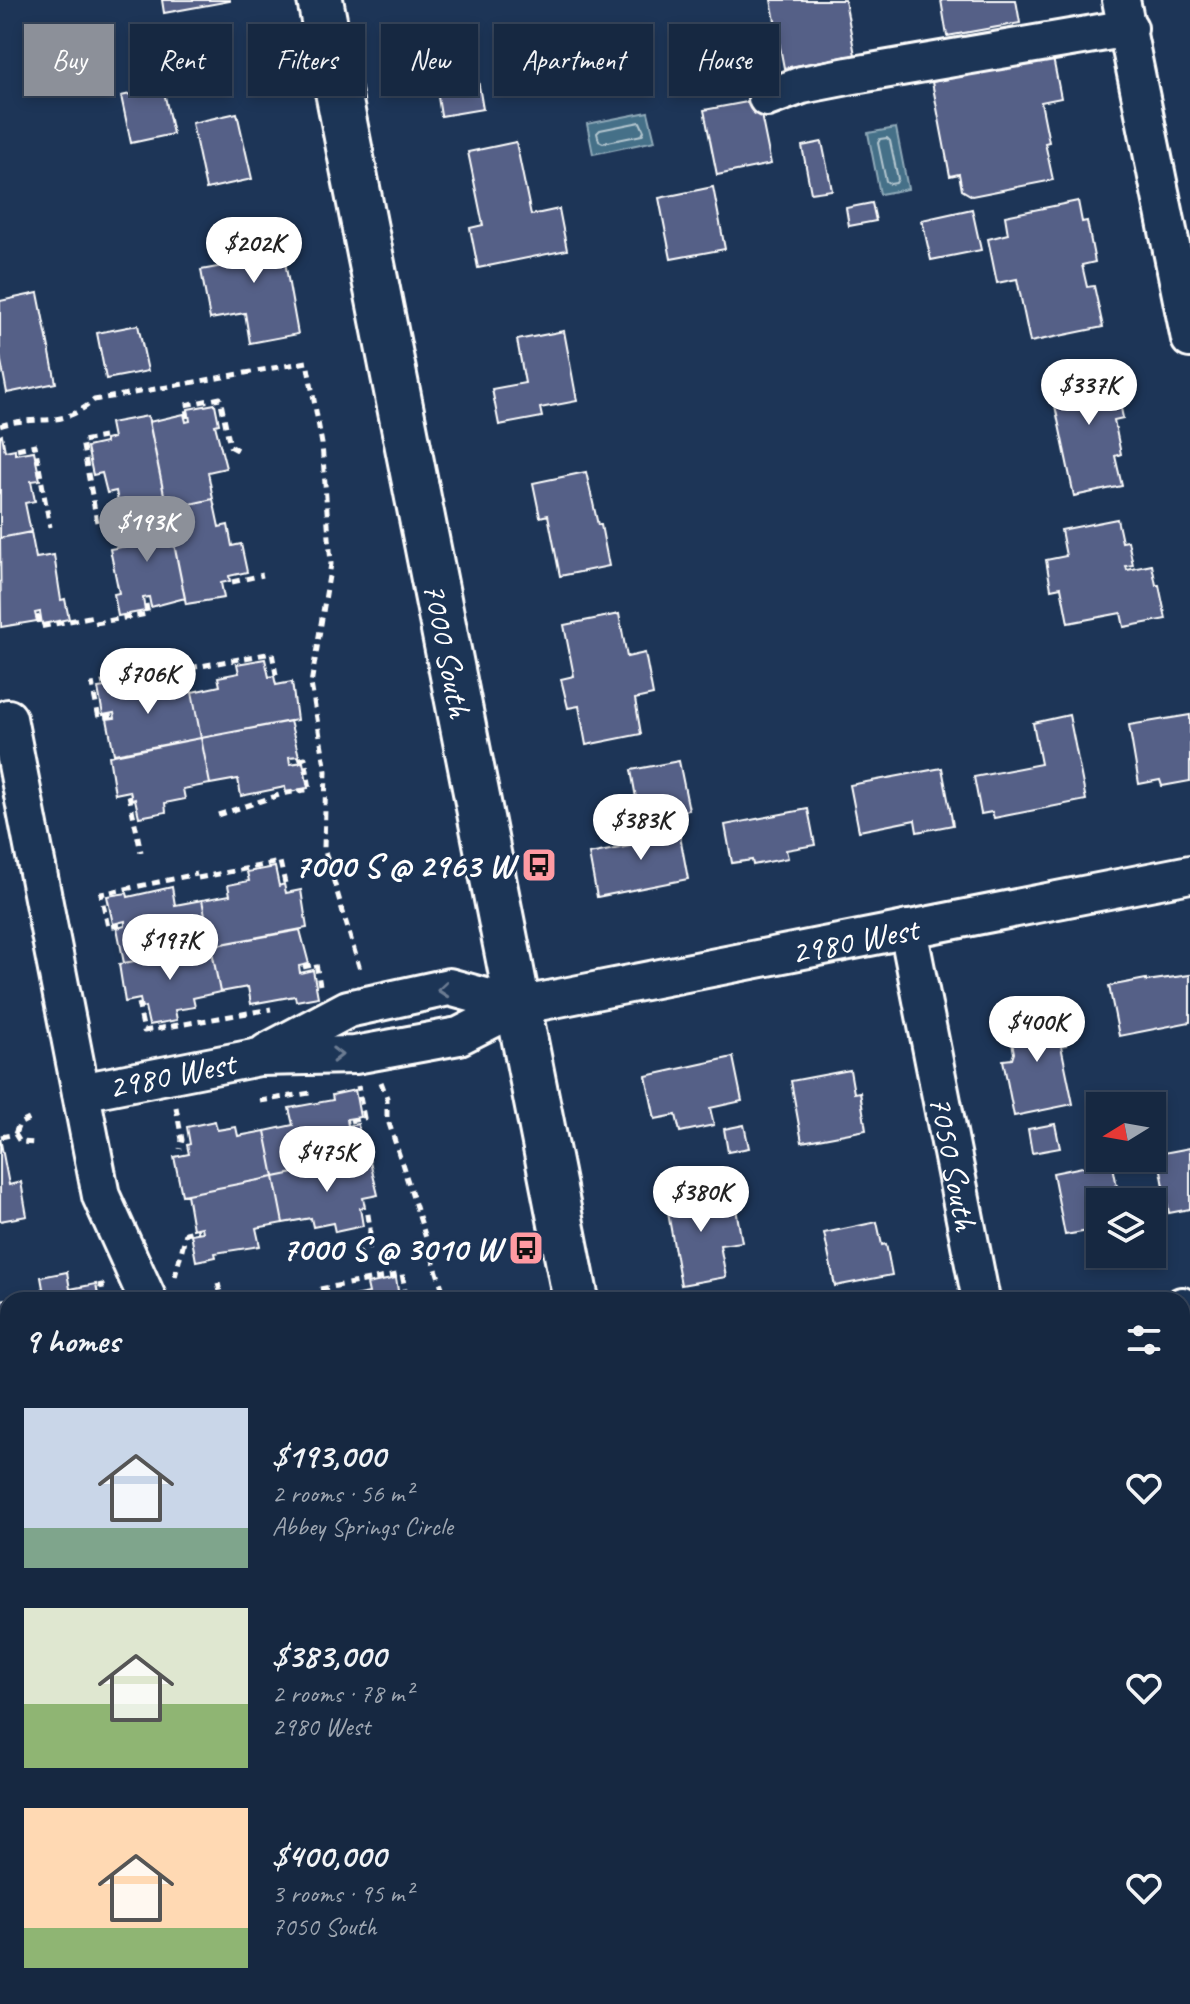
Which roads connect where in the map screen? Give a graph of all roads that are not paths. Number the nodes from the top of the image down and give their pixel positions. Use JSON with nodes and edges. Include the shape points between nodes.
{"nodes":[{"id":1,"x":320,"y":0,"type":"edge"},
{"id":2,"x":1125,"y":14,"type":"edge"},
{"id":3,"x":767,"y":98,"type":"dead end"},
{"id":4,"x":1190,"y":339,"type":"edge"},
{"id":5,"x":8,"y":718,"type":"dead end"},
{"id":6,"x":1190,"y":874,"type":"edge"},
{"id":7,"x":908,"y":929,"type":"junction"},
{"id":8,"x":518,"y":1006,"type":"junction"},
{"id":9,"x":259,"y":1057,"type":"junction"},
{"id":10,"x":81,"y":1092,"type":"junction"},
{"id":11,"x":161,"y":1292,"type":"edge"},
{"id":12,"x":574,"y":1292,"type":"edge"},
{"id":13,"x":979,"y":1292,"type":"edge"}],
"edges":[{"from":1,"to":8,"type":"main road","name":"7000 South"},
{"from":2,"to":3,"type":"street","via":[[802,85]]},
{"from":2,"to":4,"type":"street"},
{"from":5,"to":10,"type":"street"},
{"from":6,"to":7,"type":"street","name":"2980 West"},
{"from":7,"to":8,"type":"street","name":"2980 West"},
{"from":7,"to":13,"type":"street","name":"7050 South"},
{"from":9,"to":8,"type":"street","name":"2980 West","one_way":true,"via":[[355,1055],[459,1036]]},
{"from":8,"to":9,"type":"street","name":"2980 West","one_way":true,"via":[[449,987],[348,1009]]},
{"from":8,"to":12,"type":"main road","name":"7000 South"},
{"from":9,"to":10,"type":"street","name":"2980 West"},
{"from":10,"to":11,"type":"street","via":[[101,1196]]}]}
